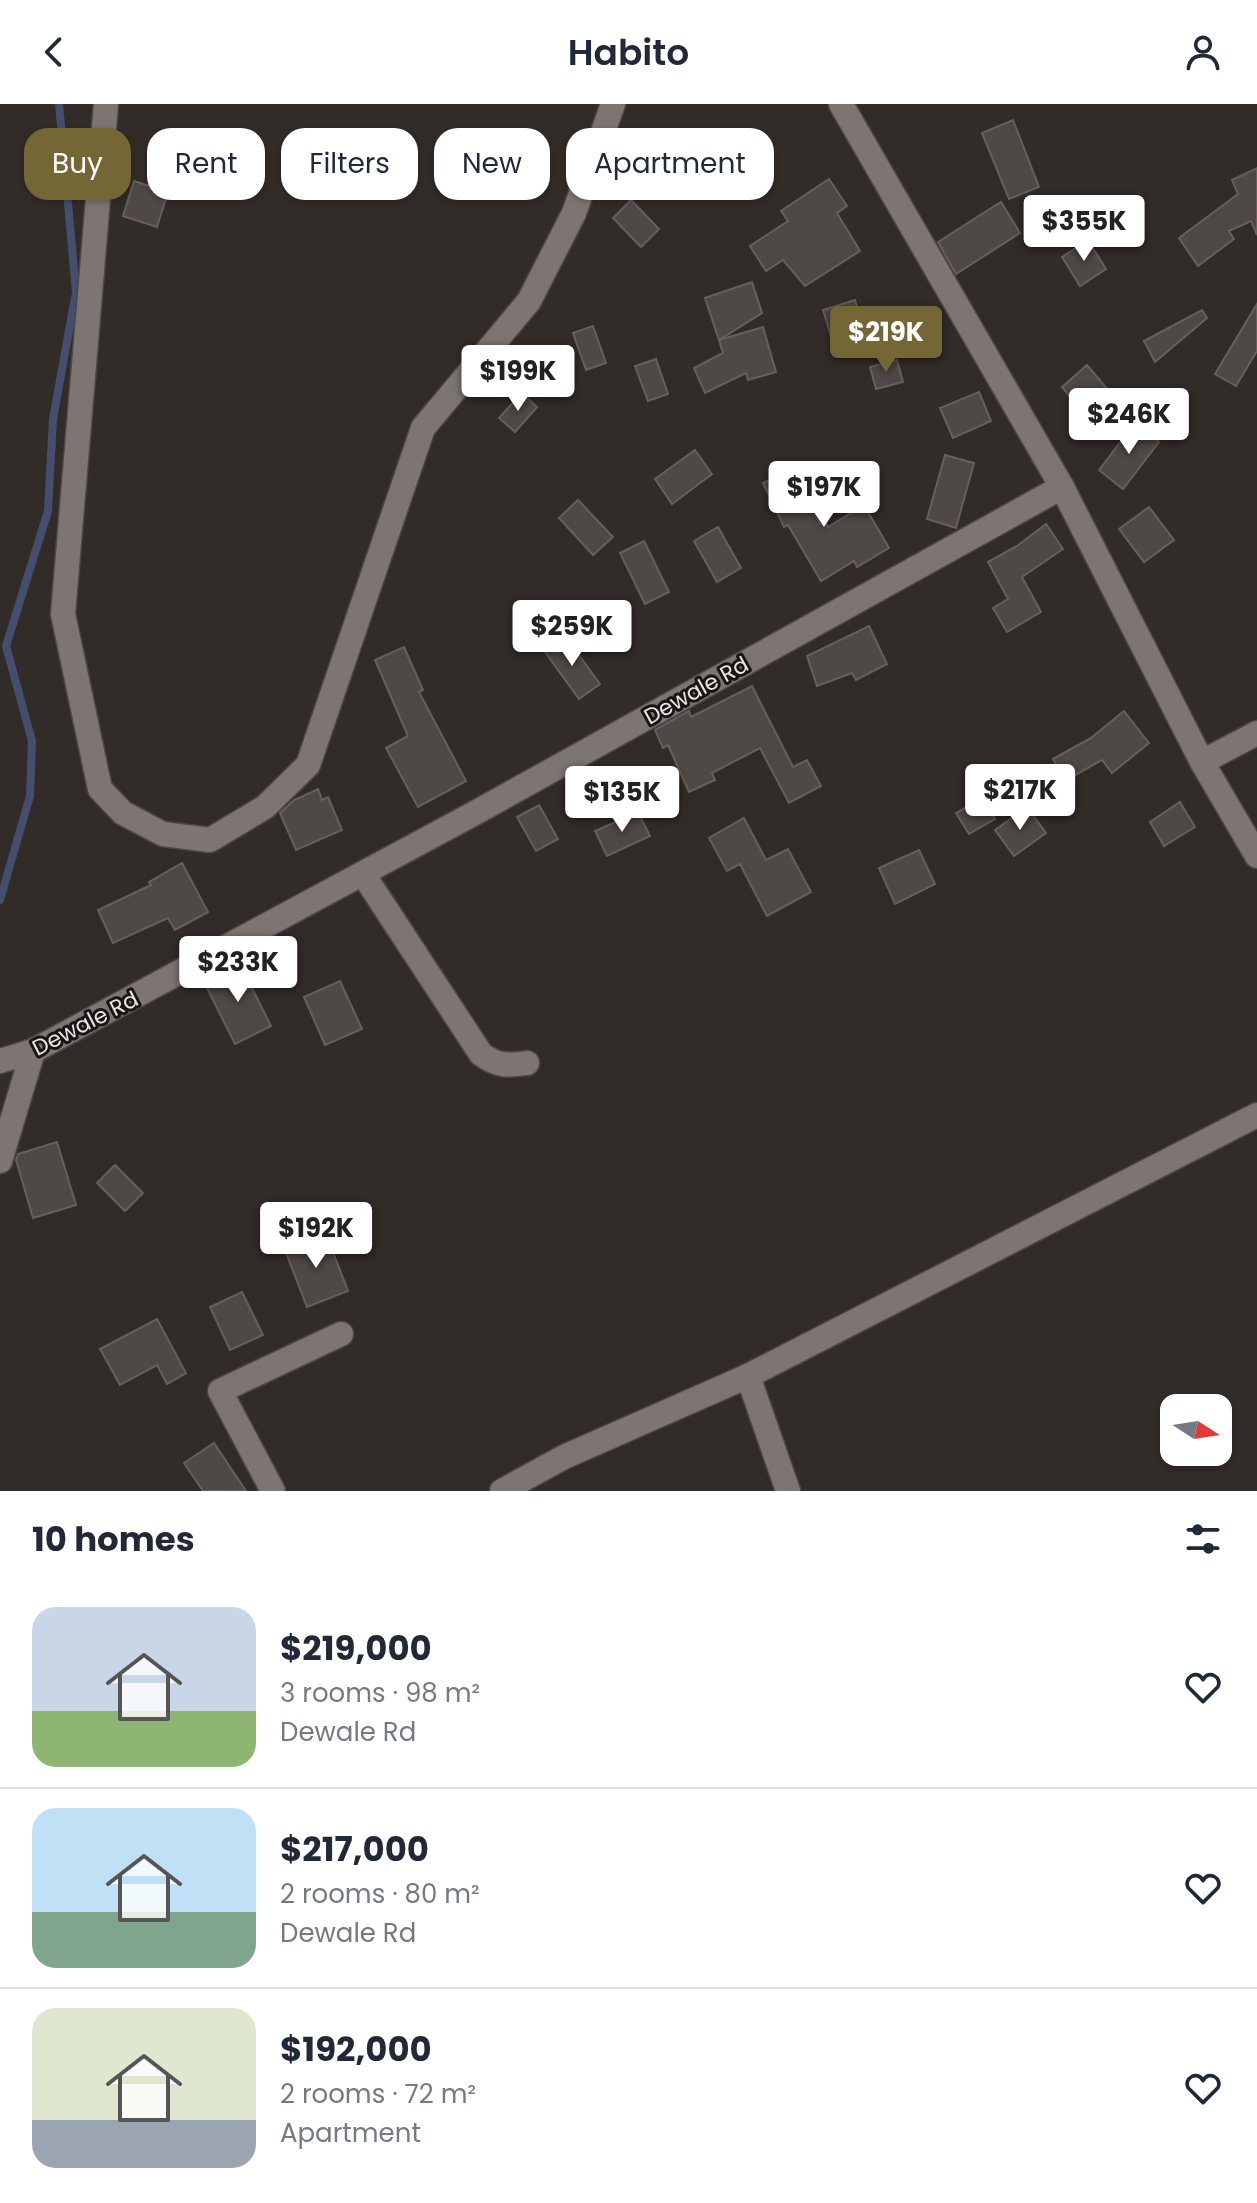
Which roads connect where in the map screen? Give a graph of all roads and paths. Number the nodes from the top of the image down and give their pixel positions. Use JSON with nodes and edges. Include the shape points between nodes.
{"nodes":[{"id":1,"x":106,"y":104,"type":"edge"},
{"id":2,"x":613,"y":104,"type":"edge"},
{"id":3,"x":841,"y":104,"type":"edge"},
{"id":4,"x":1062,"y":487,"type":"junction"},
{"id":5,"x":1257,"y":733,"type":"edge"},
{"id":6,"x":1202,"y":762,"type":"junction"},
{"id":7,"x":1257,"y":856,"type":"edge"},
{"id":8,"x":363,"y":874,"type":"junction"},
{"id":9,"x":33,"y":1051,"type":"junction"},
{"id":10,"x":0,"y":1061,"type":"edge"},
{"id":11,"x":527,"y":1063,"type":"dead end"},
{"id":12,"x":1257,"y":1115,"type":"edge"},
{"id":13,"x":0,"y":1161,"type":"edge"},
{"id":14,"x":341,"y":1334,"type":"dead end"},
{"id":15,"x":748,"y":1376,"type":"junction"},
{"id":16,"x":273,"y":1491,"type":"edge"},
{"id":17,"x":502,"y":1491,"type":"edge"},
{"id":18,"x":788,"y":1491,"type":"edge"}],
"edges":[{"from":1,"to":2,"type":"street","via":[[63,614],[100,789],[123,813],[163,834],[210,840],[265,807],[308,765],[423,428],[529,301],[574,213]]},
{"from":3,"to":4,"type":"street"},
{"from":4,"to":6,"type":"street"},
{"from":4,"to":8,"type":"street","name":"Dewale Rd"},
{"from":5,"to":6,"type":"street"},
{"from":6,"to":7,"type":"street"},
{"from":8,"to":9,"type":"street","name":"Dewale Rd"},
{"from":8,"to":11,"type":"street","via":[[481,1054],[507,1066]]},
{"from":9,"to":10,"type":"street","name":"Dewale Rd"},
{"from":9,"to":13,"type":"street"},
{"from":12,"to":15,"type":"street"},
{"from":14,"to":16,"type":"street","via":[[220,1391]]},
{"from":15,"to":17,"type":"street","via":[[564,1457]]},
{"from":15,"to":18,"type":"street"}]}
